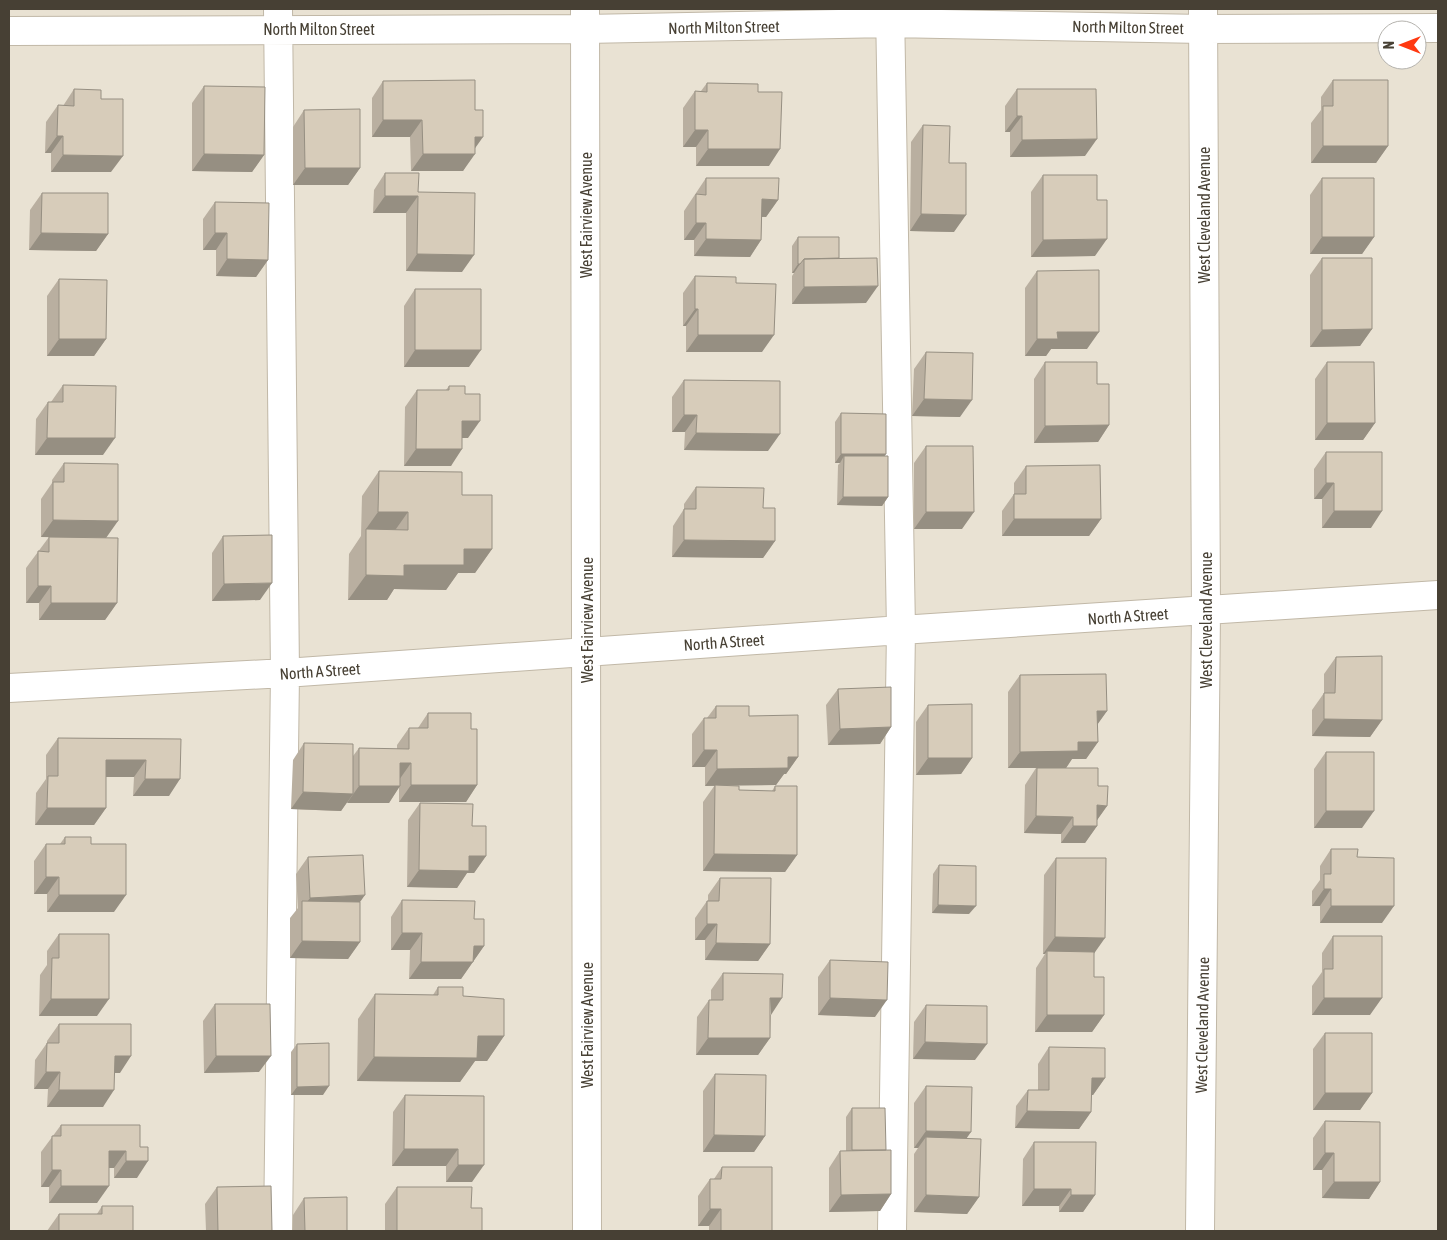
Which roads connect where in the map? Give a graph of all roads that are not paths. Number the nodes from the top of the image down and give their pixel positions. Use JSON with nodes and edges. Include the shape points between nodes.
{"nodes":[{"id":1,"x":890,"y":16,"type":"edge"},
{"id":2,"x":278,"y":19,"type":"edge"},
{"id":3,"x":585,"y":19,"type":"edge"},
{"id":4,"x":1203,"y":19,"type":"edge"},
{"id":5,"x":1438,"y":28,"type":"edge"},
{"id":6,"x":9,"y":31,"type":"edge"},
{"id":7,"x":1438,"y":595,"type":"edge"},
{"id":8,"x":1206,"y":611,"type":"junction"},
{"id":9,"x":901,"y":630,"type":"junction"},
{"id":10,"x":587,"y":652,"type":"junction"},
{"id":11,"x":285,"y":673,"type":"junction"},
{"id":12,"x":9,"y":688,"type":"edge"},
{"id":13,"x":278,"y":1231,"type":"edge"},
{"id":14,"x":587,"y":1231,"type":"edge"},
{"id":15,"x":892,"y":1231,"type":"edge"},
{"id":16,"x":1200,"y":1231,"type":"edge"}],
"edges":[{"from":1,"to":3,"type":"street","name":"North Milton Street"},
{"from":1,"to":4,"type":"street","name":"North Milton Street"},
{"from":1,"to":9,"type":"street"},
{"from":2,"to":3,"type":"street","name":"North Milton Street"},
{"from":2,"to":6,"type":"street","name":"North Milton Street"},
{"from":2,"to":11,"type":"street"},
{"from":3,"to":10,"type":"street","name":"West Fairview Avenue"},
{"from":4,"to":5,"type":"street","name":"North Milton Street"},
{"from":4,"to":8,"type":"street","name":"West Cleveland Avenue"},
{"from":7,"to":8,"type":"street","name":"North A Street"},
{"from":8,"to":9,"type":"street","name":"North A Street"},
{"from":8,"to":16,"type":"street","name":"West Cleveland Avenue"},
{"from":9,"to":10,"type":"street","name":"North A Street"},
{"from":9,"to":15,"type":"street"},
{"from":10,"to":11,"type":"street","name":"North A Street"},
{"from":10,"to":14,"type":"street","name":"West Fairview Avenue"},
{"from":11,"to":12,"type":"street","name":"North A Street"},
{"from":11,"to":13,"type":"street"}]}
